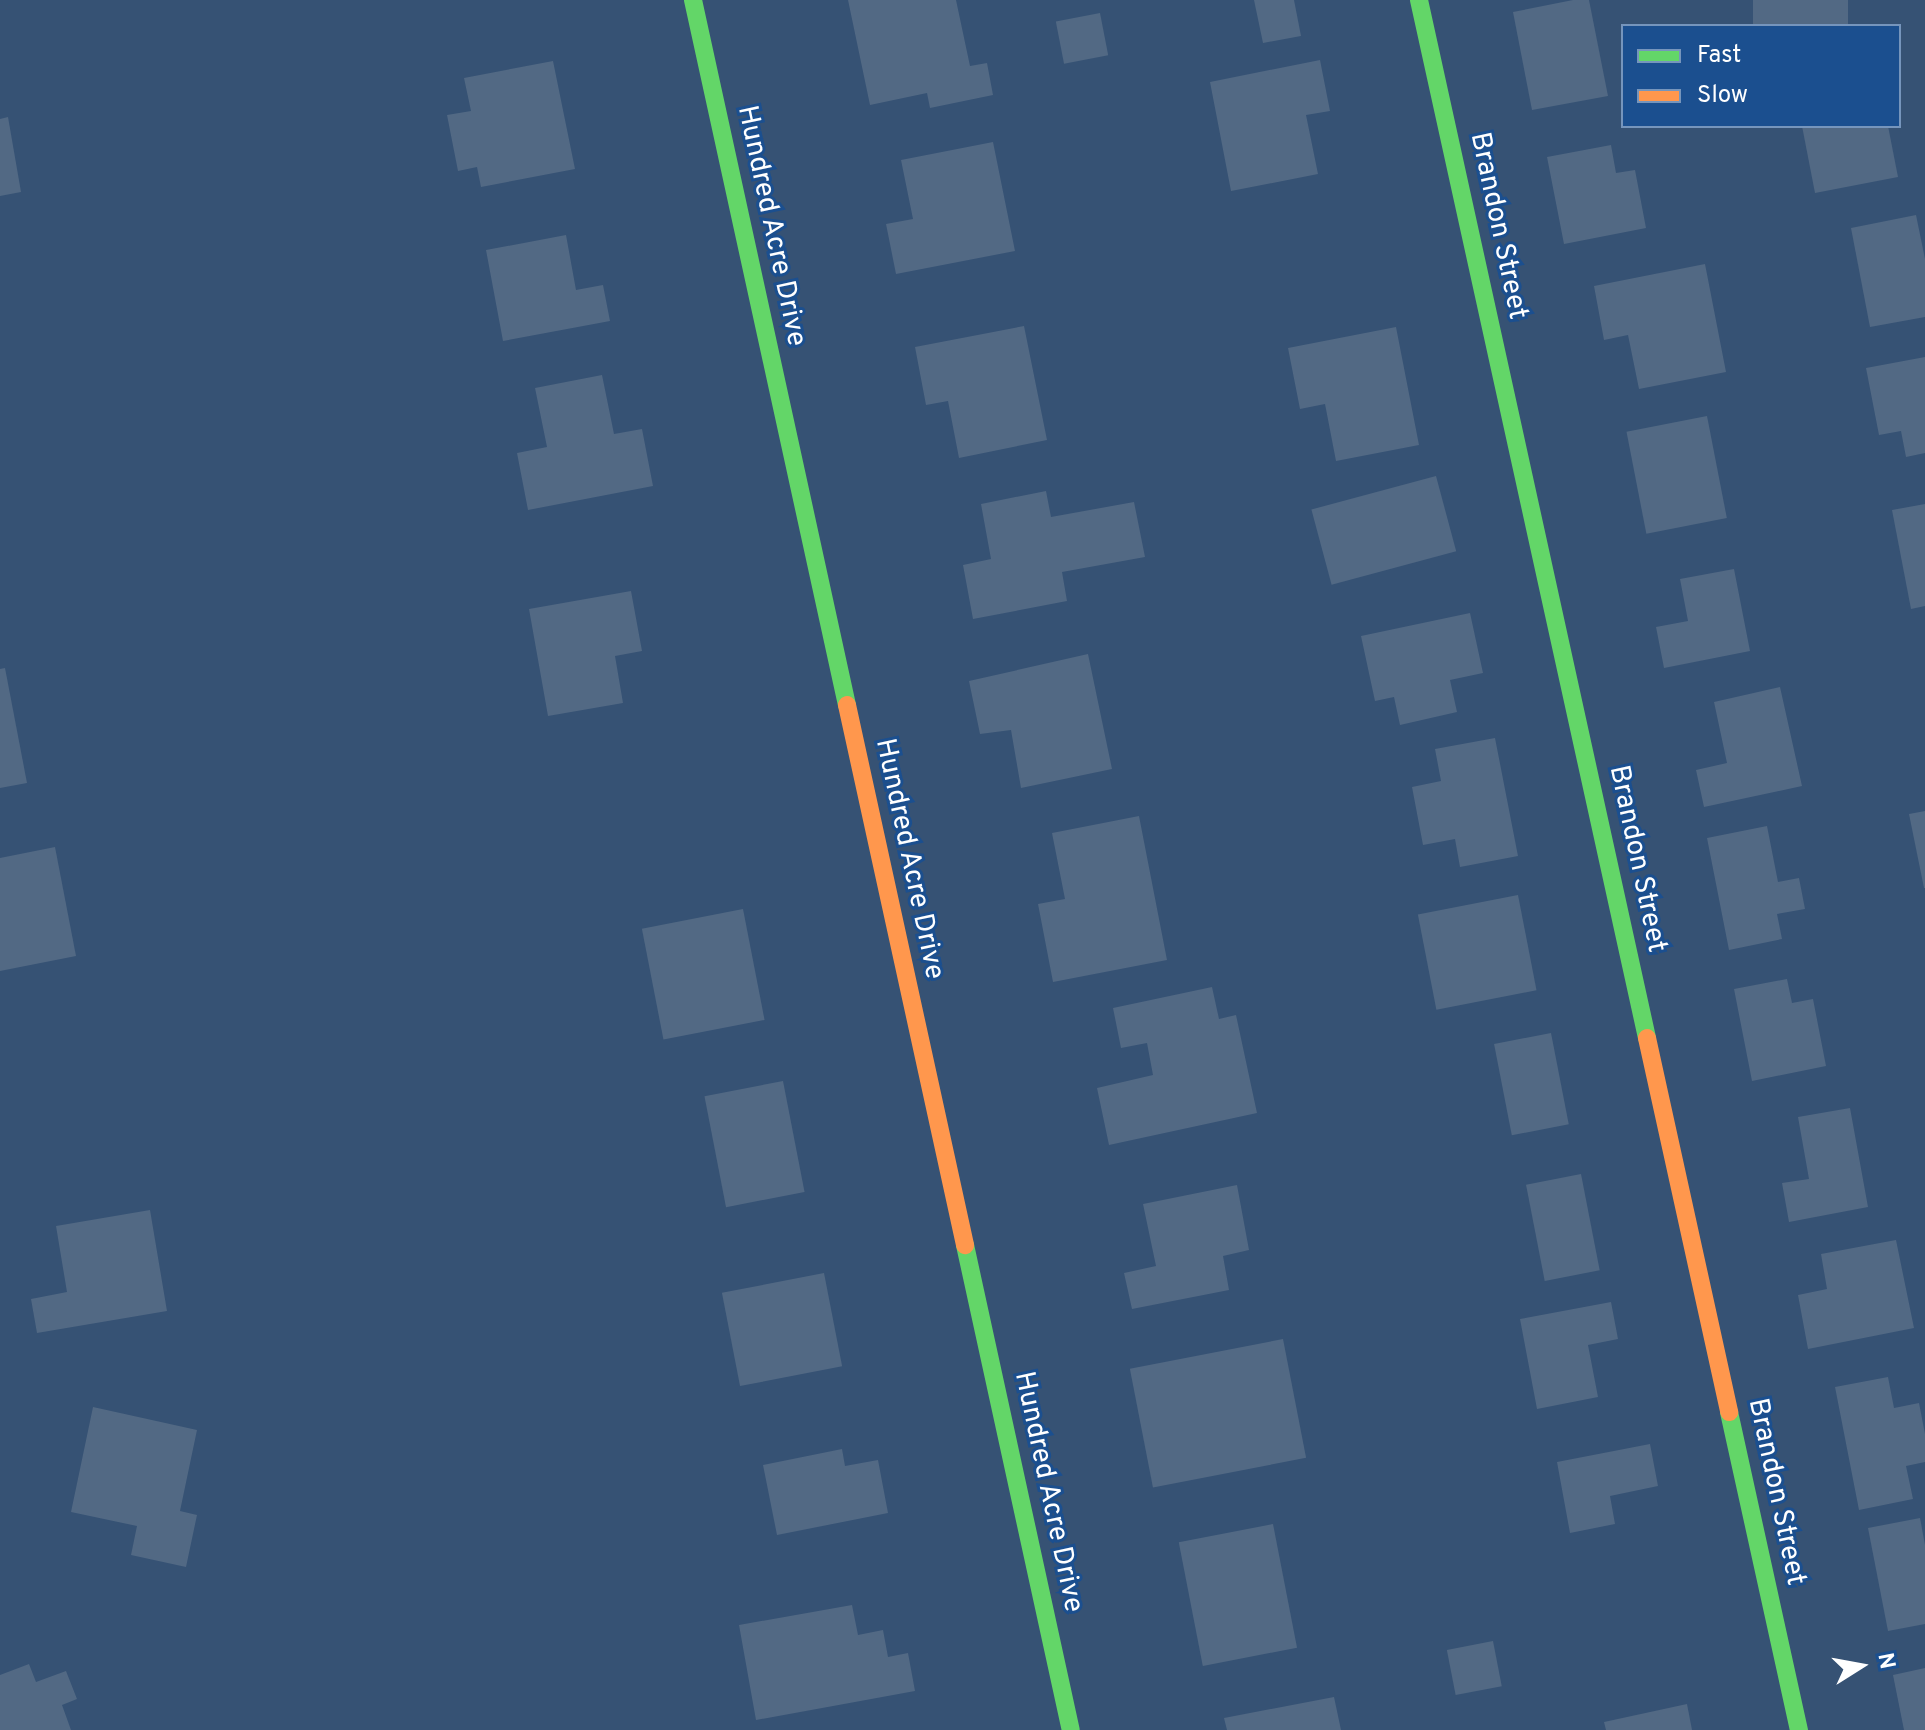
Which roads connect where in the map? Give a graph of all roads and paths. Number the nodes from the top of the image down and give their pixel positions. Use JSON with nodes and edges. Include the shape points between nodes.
{"nodes":[{"id":1,"x":693,"y":0,"type":"edge"},
{"id":2,"x":1419,"y":0,"type":"edge"},
{"id":3,"x":1071,"y":1730,"type":"edge"},
{"id":4,"x":1799,"y":1730,"type":"edge"}],
"edges":[{"from":1,"to":3,"type":"street","name":"Hundred Acre Drive"},
{"from":2,"to":4,"type":"street","name":"Brandon Street"}]}
